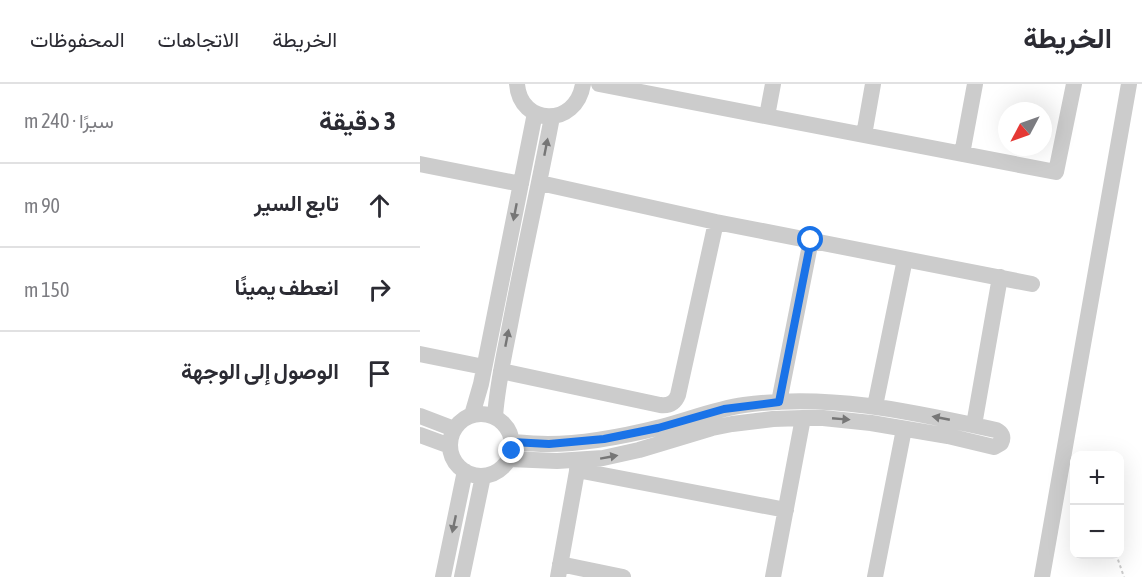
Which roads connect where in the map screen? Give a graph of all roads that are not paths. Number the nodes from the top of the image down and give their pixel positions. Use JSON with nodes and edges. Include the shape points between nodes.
{"nodes":[{"id":1,"x":517,"y":84,"type":"edge"},
{"id":2,"x":583,"y":84,"type":"edge"},
{"id":3,"x":599,"y":84,"type":"edge"},
{"id":4,"x":773,"y":84,"type":"edge"},
{"id":5,"x":873,"y":84,"type":"edge"},
{"id":6,"x":975,"y":84,"type":"edge"},
{"id":7,"x":1074,"y":84,"type":"edge"},
{"id":8,"x":1129,"y":84,"type":"edge"},
{"id":9,"x":674,"y":91,"type":"edge"},
{"id":10,"x":535,"y":113,"type":"junction"},
{"id":11,"x":767,"y":116,"type":"junction"},
{"id":12,"x":552,"y":117,"type":"junction"},
{"id":13,"x":864,"y":135,"type":"junction"},
{"id":14,"x":962,"y":154,"type":"junction"},
{"id":15,"x":420,"y":164,"type":"edge"},
{"id":16,"x":540,"y":183,"type":"junction"},
{"id":17,"x":520,"y":184,"type":"junction"},
{"id":18,"x":716,"y":222,"type":"junction"},
{"id":19,"x":811,"y":240,"type":"junction"},
{"id":20,"x":905,"y":259,"type":"junction"},
{"id":21,"x":1000,"y":278,"type":"junction"},
{"id":22,"x":510,"y":280,"type":"junction"},
{"id":23,"x":1032,"y":284,"type":"dead end"},
{"id":24,"x":420,"y":354,"type":"edge"},
{"id":25,"x":484,"y":367,"type":"junction"},
{"id":26,"x":501,"y":371,"type":"junction"},
{"id":27,"x":779,"y":402,"type":"junction"},
{"id":28,"x":875,"y":406,"type":"junction"},
{"id":29,"x":472,"y":415,"type":"junction"},
{"id":30,"x":420,"y":416,"type":"edge"},
{"id":31,"x":495,"y":417,"type":"junction"},
{"id":32,"x":803,"y":418,"type":"junction"},
{"id":33,"x":974,"y":425,"type":"junction"},
{"id":34,"x":454,"y":429,"type":"junction"},
{"id":35,"x":904,"y":429,"type":"junction"},
{"id":36,"x":420,"y":435,"type":"edge"},
{"id":37,"x":512,"y":442,"type":"junction"},
{"id":38,"x":450,"y":446,"type":"junction"},
{"id":39,"x":509,"y":459,"type":"junction"},
{"id":40,"x":578,"y":465,"type":"junction"},
{"id":41,"x":465,"y":471,"type":"junction"},
{"id":42,"x":483,"y":476,"type":"junction"},
{"id":43,"x":786,"y":510,"type":"junction"},
{"id":44,"x":559,"y":571,"type":"edge"},
{"id":45,"x":443,"y":577,"type":"edge"},
{"id":46,"x":462,"y":577,"type":"edge"},
{"id":47,"x":623,"y":577,"type":"edge"},
{"id":48,"x":773,"y":577,"type":"edge"},
{"id":49,"x":875,"y":577,"type":"edge"},
{"id":50,"x":1042,"y":577,"type":"edge"}],
"edges":[{"from":1,"to":10,"type":"street","via":[[520,98]]},
{"from":2,"to":12,"type":"street","via":[[577,103]]},
{"from":3,"to":9,"type":"street"},
{"from":4,"to":11,"type":"street"},
{"from":5,"to":13,"type":"street"},
{"from":6,"to":14,"type":"street"},
{"from":7,"to":14,"type":"street","via":[[1056,172]]},
{"from":8,"to":50,"type":"street"},
{"from":9,"to":11,"type":"street"},
{"from":10,"to":12,"type":"street"},
{"from":10,"to":17,"type":"street"},
{"from":11,"to":13,"type":"street"},
{"from":16,"to":12,"type":"street","one_way":true},
{"from":13,"to":14,"type":"street"},
{"from":15,"to":17,"type":"street"},
{"from":16,"to":18,"type":"street"},
{"from":16,"to":22,"type":"street"},
{"from":17,"to":22,"type":"street","one_way":true},
{"from":18,"to":19,"type":"street"},
{"from":18,"to":26,"type":"street","via":[[678,394],[670,404]]},
{"from":19,"to":20,"type":"street"},
{"from":19,"to":27,"type":"street"},
{"from":20,"to":21,"type":"street"},
{"from":20,"to":28,"type":"street"},
{"from":21,"to":23,"type":"street"},
{"from":21,"to":33,"type":"street"},
{"from":22,"to":25,"type":"street"},
{"from":26,"to":22,"type":"street","one_way":true},
{"from":24,"to":25,"type":"street"},
{"from":25,"to":29,"type":"street"},
{"from":26,"to":31,"type":"street"},
{"from":27,"to":28,"type":"street"},
{"from":27,"to":37,"type":"street","via":[[724,409],[604,439],[549,444]]},
{"from":33,"to":28,"type":"street","one_way":true},
{"from":29,"to":31,"type":"street"},
{"from":29,"to":34,"type":"street"},
{"from":30,"to":34,"type":"street"},
{"from":31,"to":37,"type":"street","via":[[507,427]]},
{"from":32,"to":35,"type":"street","one_way":true},
{"from":40,"to":32,"type":"street","one_way":true,"via":[[712,428]]},
{"from":32,"to":43,"type":"street"},
{"from":33,"to":35,"type":"street","via":[[999,431],[1001,443],[994,447]]},
{"from":34,"to":38,"type":"street"},
{"from":35,"to":49,"type":"street"},
{"from":36,"to":38,"type":"street"},
{"from":37,"to":39,"type":"street"},
{"from":38,"to":41,"type":"street","via":[[455,461]]},
{"from":39,"to":40,"type":"street"},
{"from":39,"to":42,"type":"street","via":[[498,471]]},
{"from":40,"to":43,"type":"street"},
{"from":40,"to":44,"type":"street"},
{"from":41,"to":42,"type":"street"},
{"from":41,"to":45,"type":"street","one_way":true},
{"from":42,"to":46,"type":"street"},
{"from":43,"to":48,"type":"street"},
{"from":44,"to":47,"type":"street"}]}
